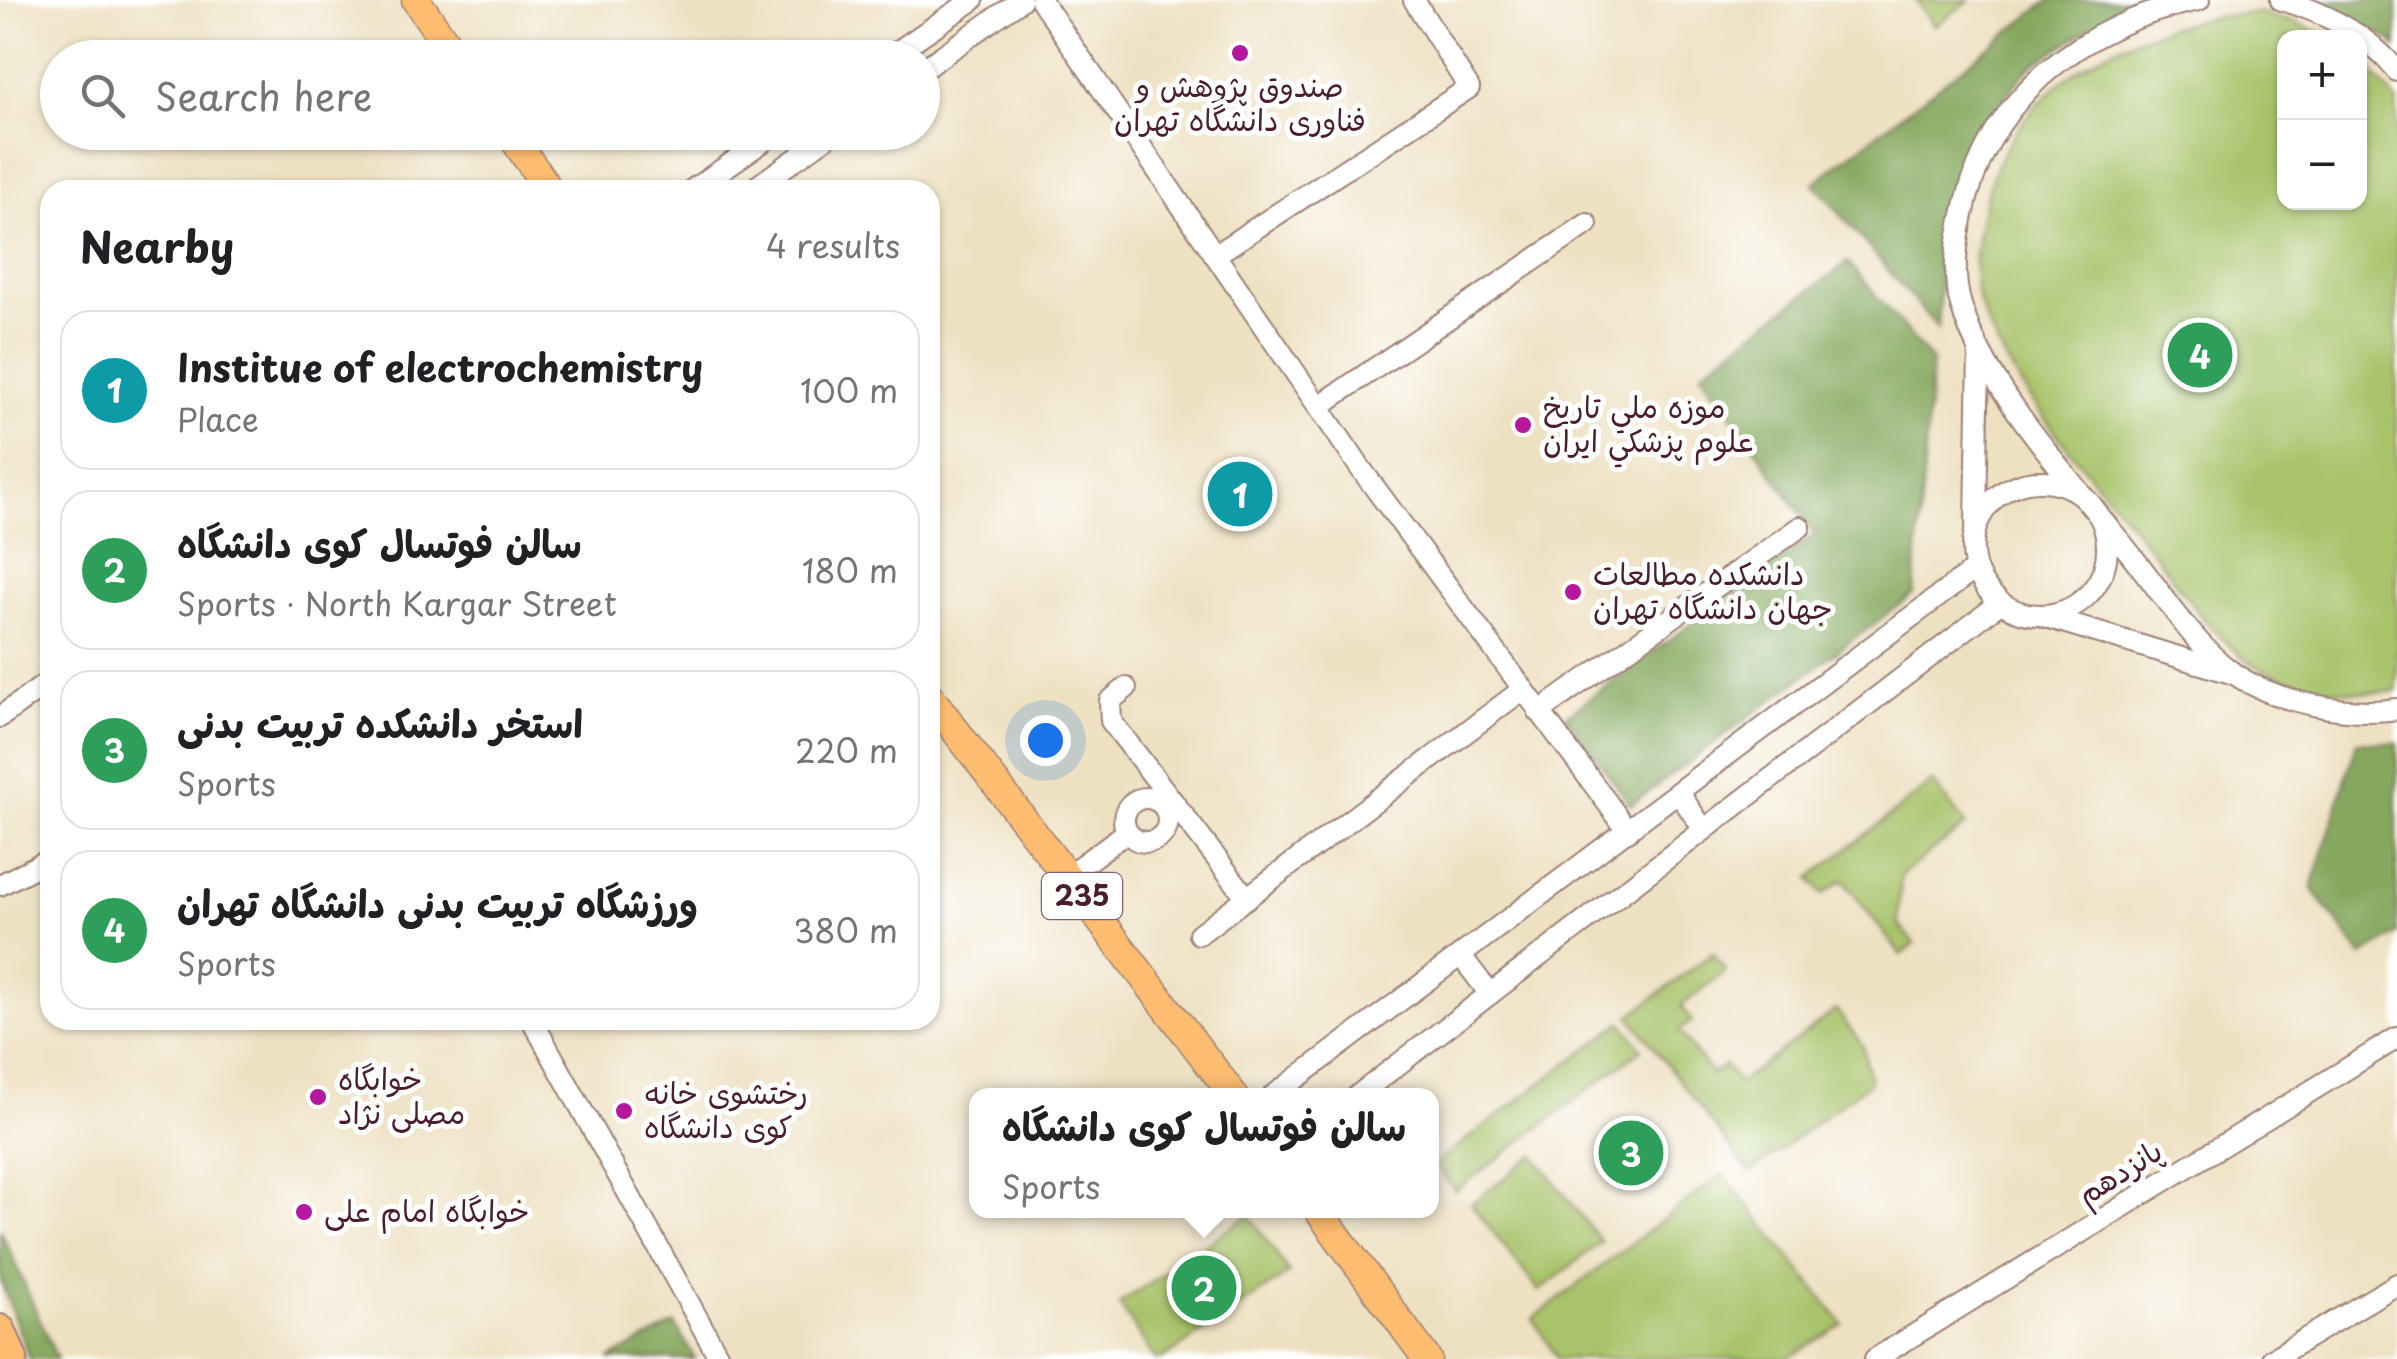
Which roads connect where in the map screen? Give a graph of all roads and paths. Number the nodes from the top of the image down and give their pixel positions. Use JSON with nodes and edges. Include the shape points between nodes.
{"nodes":[{"id":1,"x":416,"y":0,"type":"edge"},
{"id":2,"x":973,"y":0,"type":"edge"},
{"id":3,"x":1021,"y":0,"type":"edge"},
{"id":4,"x":1041,"y":0,"type":"edge"},
{"id":5,"x":1414,"y":0,"type":"edge"},
{"id":6,"x":2199,"y":0,"type":"edge"},
{"id":7,"x":2281,"y":0,"type":"edge"},
{"id":8,"x":444,"y":40,"type":"edge"},
{"id":9,"x":914,"y":40,"type":"edge"},
{"id":10,"x":940,"y":57,"type":"edge"},
{"id":11,"x":2397,"y":71,"type":"edge"},
{"id":12,"x":521,"y":150,"type":"edge"},
{"id":13,"x":751,"y":150,"type":"edge"},
{"id":14,"x":809,"y":150,"type":"edge"},
{"id":15,"x":542,"y":180,"type":"edge"},
{"id":16,"x":707,"y":180,"type":"edge"},
{"id":17,"x":766,"y":180,"type":"edge"},
{"id":18,"x":1588,"y":224,"type":"dead end"},
{"id":19,"x":1215,"y":255,"type":"junction"},
{"id":20,"x":1980,"y":348,"type":"junction"},
{"id":21,"x":1318,"y":407,"type":"junction"},
{"id":22,"x":2091,"y":503,"type":"junction"},
{"id":23,"x":1976,"y":525,"type":"junction"},
{"id":24,"x":1800,"y":528,"type":"dead end"},
{"id":25,"x":1975,"y":569,"type":"junction"},
{"id":26,"x":2000,"y":603,"type":"junction"},
{"id":27,"x":2041,"y":616,"type":"junction"},
{"id":28,"x":2235,"y":674,"type":"junction"},
{"id":29,"x":40,"y":688,"type":"edge"},
{"id":30,"x":1126,"y":688,"type":"dead end"},
{"id":31,"x":1522,"y":690,"type":"junction"},
{"id":32,"x":940,"y":710,"type":"edge"},
{"id":33,"x":2397,"y":710,"type":"edge"},
{"id":34,"x":1539,"y":712,"type":"junction"},
{"id":35,"x":0,"y":717,"type":"edge"},
{"id":36,"x":1679,"y":792,"type":"junction"},
{"id":37,"x":1167,"y":802,"type":"junction"},
{"id":38,"x":1704,"y":830,"type":"junction"},
{"id":39,"x":1628,"y":831,"type":"junction"},
{"id":40,"x":1127,"y":832,"type":"junction"},
{"id":41,"x":40,"y":864,"type":"edge"},
{"id":42,"x":1067,"y":876,"type":"junction"},
{"id":43,"x":0,"y":885,"type":"edge"},
{"id":44,"x":1247,"y":898,"type":"junction"},
{"id":45,"x":1199,"y":934,"type":"dead end"},
{"id":46,"x":1461,"y":956,"type":"junction"},
{"id":47,"x":1490,"y":994,"type":"junction"},
{"id":48,"x":538,"y":1030,"type":"edge"},
{"id":49,"x":2397,"y":1038,"type":"edge"},
{"id":50,"x":1228,"y":1088,"type":"edge"},
{"id":51,"x":1284,"y":1088,"type":"edge"},
{"id":52,"x":1367,"y":1088,"type":"edge"},
{"id":53,"x":1324,"y":1218,"type":"edge"},
{"id":54,"x":2397,"y":1284,"type":"edge"},
{"id":55,"x":0,"y":1330,"type":"edge"},
{"id":56,"x":12,"y":1359,"type":"edge"},
{"id":57,"x":720,"y":1359,"type":"edge"},
{"id":58,"x":1427,"y":1359,"type":"edge"},
{"id":59,"x":1875,"y":1359,"type":"edge"},
{"id":60,"x":2272,"y":1359,"type":"edge"}],
"edges":[{"from":1,"to":8,"type":"main road"},
{"from":2,"to":9,"type":"street"},
{"from":3,"to":10,"type":"street"},
{"from":4,"to":19,"type":"street"},
{"from":5,"to":19,"type":"street","via":[[1468,88]]},
{"from":6,"to":20,"type":"street","via":[[2123,22],[2077,46],[2038,76],[1988,140],[1971,176],[1954,265],[1961,306]]},
{"from":7,"to":11,"type":"street","via":[[2350,30]]},
{"from":12,"to":15,"type":"main road"},
{"from":13,"to":16,"type":"street"},
{"from":14,"to":17,"type":"street"},
{"from":18,"to":21,"type":"street"},
{"from":19,"to":21,"type":"street"},
{"from":20,"to":22,"type":"street","via":[[1996,379]]},
{"from":20,"to":23,"type":"street"},
{"from":21,"to":31,"type":"street"},
{"from":22,"to":23,"type":"street","via":[[2073,488],[2027,481],[1996,497]]},
{"from":22,"to":27,"type":"street","via":[[2104,523],[2105,567],[2081,602]]},
{"from":22,"to":28,"type":"street","via":[[2194,634]]},
{"from":23,"to":25,"type":"street"},
{"from":24,"to":34,"type":"street"},
{"from":25,"to":26,"type":"street"},
{"from":25,"to":36,"type":"street"},
{"from":26,"to":27,"type":"street"},
{"from":26,"to":38,"type":"street"},
{"from":27,"to":28,"type":"street"},
{"from":28,"to":33,"type":"street","via":[[2315,704]]},
{"from":29,"to":35,"type":"street"},
{"from":30,"to":37,"type":"street","via":[[1110,702],[1111,721]]},
{"from":31,"to":34,"type":"street"},
{"from":31,"to":44,"type":"street"},
{"from":32,"to":42,"type":"main road","number":"235"},
{"from":34,"to":39,"type":"street"},
{"from":36,"to":38,"type":"street"},
{"from":36,"to":39,"type":"street"},
{"from":37,"to":40,"type":"street","via":[[1136,799],[1126,810]]},
{"from":37,"to":40,"type":"street","via":[[1169,819],[1160,838],[1146,842]]},
{"from":37,"to":44,"type":"street"},
{"from":38,"to":47,"type":"street"},
{"from":39,"to":46,"type":"street"},
{"from":40,"to":42,"type":"street"},
{"from":41,"to":43,"type":"street"},
{"from":42,"to":50,"type":"main road","number":"235"},
{"from":44,"to":45,"type":"street"},
{"from":46,"to":47,"type":"street"},
{"from":46,"to":51,"type":"street"},
{"from":47,"to":52,"type":"street"},
{"from":48,"to":57,"type":"street"},
{"from":49,"to":59,"type":"street","name":"پانزدهم"},
{"from":53,"to":58,"type":"main road"},
{"from":54,"to":60,"type":"street"},
{"from":55,"to":56,"type":"highway"}]}
